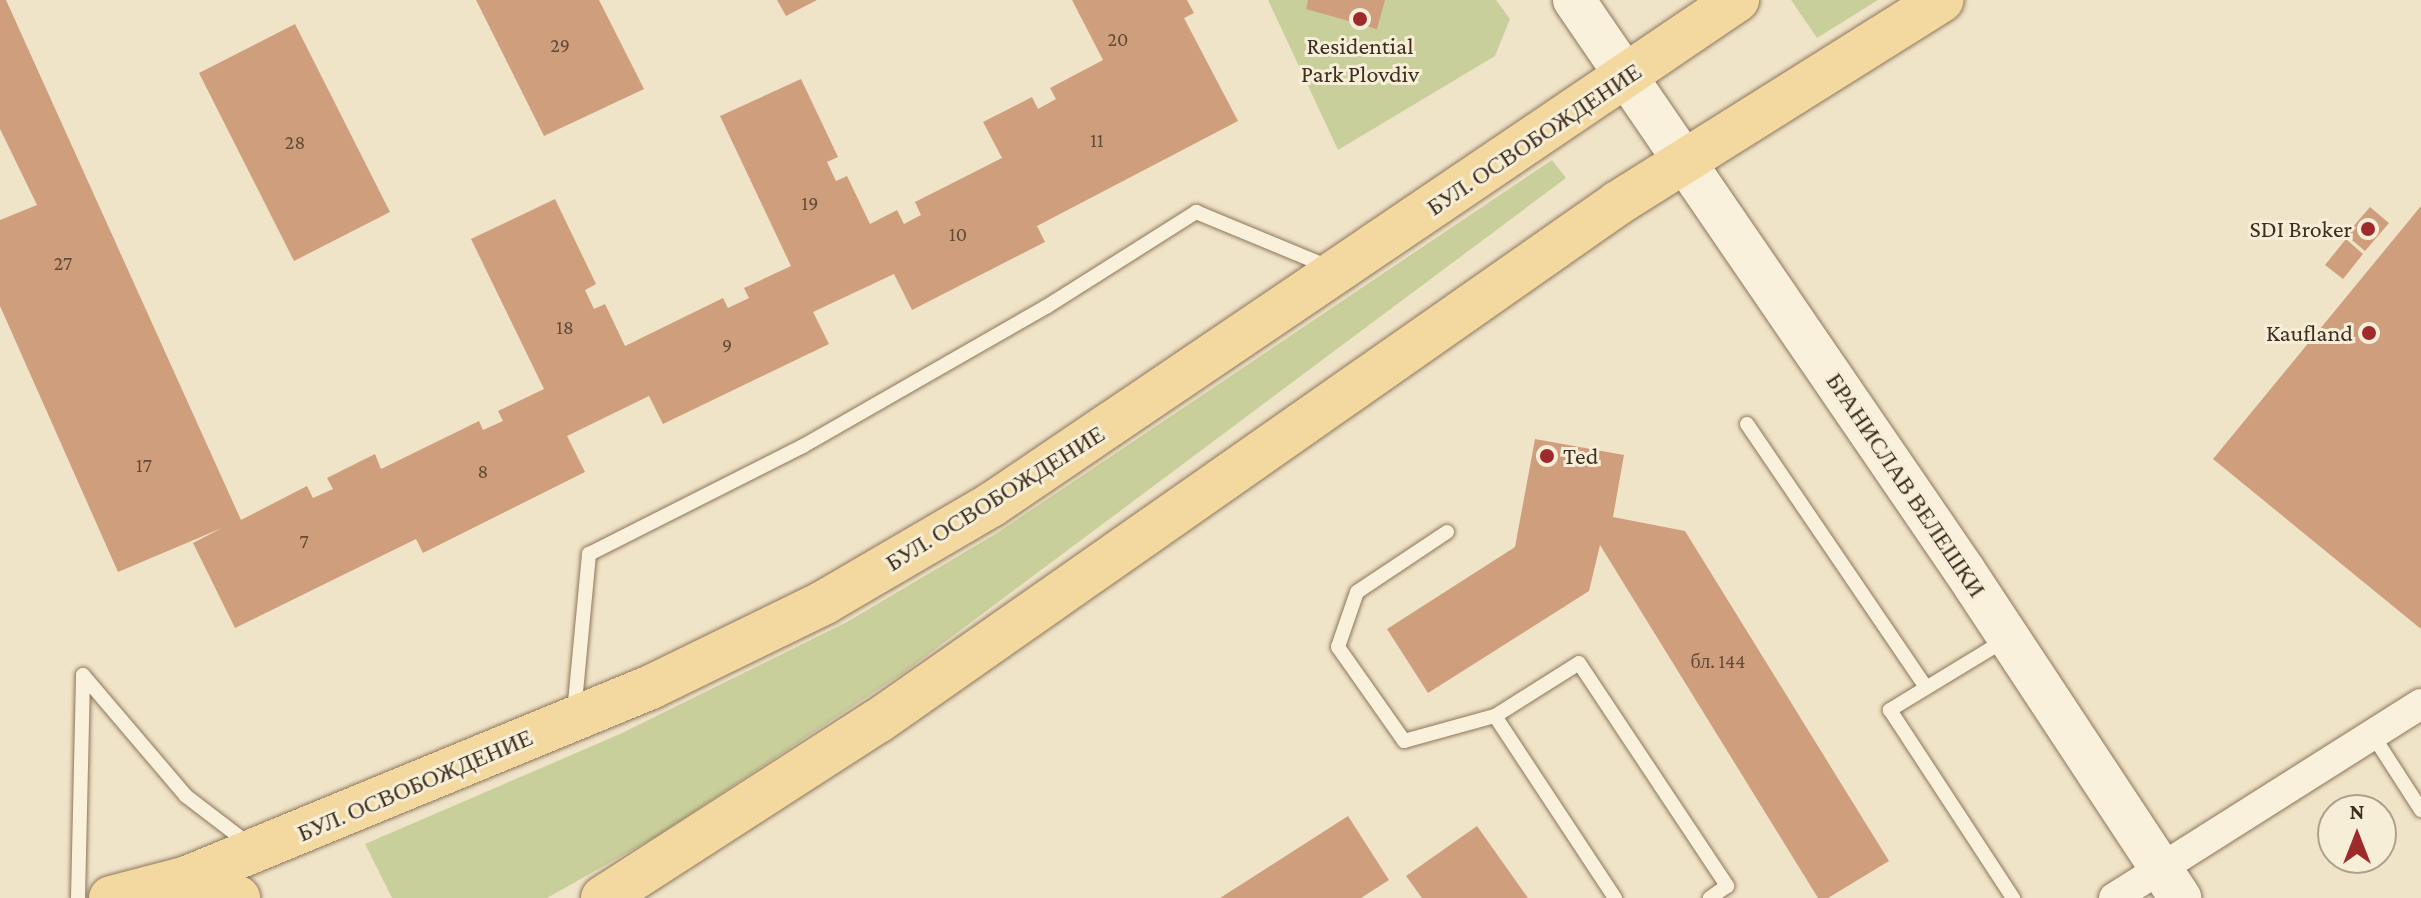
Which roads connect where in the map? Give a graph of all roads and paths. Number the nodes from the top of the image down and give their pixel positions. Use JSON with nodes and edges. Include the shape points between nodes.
{"nodes":[{"id":1,"x":1574,"y":0,"type":"edge"},
{"id":2,"x":1737,"y":0,"type":"edge"},
{"id":3,"x":1942,"y":0,"type":"edge"},
{"id":4,"x":1626,"y":76,"type":"junction"},
{"id":5,"x":1684,"y":161,"type":"junction"},
{"id":6,"x":1339,"y":271,"type":"junction"},
{"id":7,"x":1747,"y":424,"type":"dead end"},
{"id":8,"x":1447,"y":532,"type":"dead end"},
{"id":9,"x":2009,"y":637,"type":"junction"},
{"id":10,"x":1925,"y":686,"type":"junction"},
{"id":11,"x":2421,"y":704,"type":"edge"},
{"id":12,"x":1495,"y":716,"type":"junction"},
{"id":13,"x":574,"y":718,"type":"junction"},
{"id":14,"x":2374,"y":737,"type":"junction"},
{"id":15,"x":2421,"y":810,"type":"edge"},
{"id":16,"x":256,"y":849,"type":"junction"},
{"id":17,"x":187,"y":878,"type":"junction"},
{"id":18,"x":2170,"y":883,"type":"edge"},
{"id":19,"x":78,"y":898,"type":"edge"},
{"id":20,"x":111,"y":898,"type":"edge"},
{"id":21,"x":238,"y":898,"type":"edge"},
{"id":22,"x":603,"y":898,"type":"edge"},
{"id":23,"x":1615,"y":898,"type":"edge"},
{"id":24,"x":1710,"y":898,"type":"edge"},
{"id":25,"x":2013,"y":898,"type":"edge"},
{"id":26,"x":2114,"y":898,"type":"edge"}],
"edges":[{"from":1,"to":4,"type":"street","name":"БРАНИСЛАВ ВЕЛЕШКИ"},
{"from":2,"to":4,"type":"main road","name":"БУЛ. ОСВОБОЖДЕНИЕ"},
{"from":3,"to":5,"type":"main road"},
{"from":4,"to":5,"type":"street","name":"БРАНИСЛАВ ВЕЛЕШКИ"},
{"from":4,"to":6,"type":"main road","name":"БУЛ. ОСВОБОЖДЕНИЕ"},
{"from":5,"to":9,"type":"street","name":"БРАНИСЛАВ ВЕЛЕШКИ"},
{"from":5,"to":22,"type":"main road","via":[[878,721]]},
{"from":6,"to":13,"type":"main road","name":"БУЛ. ОСВОБОЖДЕНИЕ","via":[[991,505],[825,602],[651,687]]},
{"from":6,"to":13,"type":"lane","via":[[1196,212],[1046,307],[817,439],[589,554]]},
{"from":7,"to":10,"type":"lane"},
{"from":8,"to":12,"type":"lane","via":[[1357,592],[1338,647],[1404,741]]},
{"from":9,"to":10,"type":"lane"},
{"from":9,"to":18,"type":"street","name":"БРАНИСЛАВ ВЕЛЕШКИ"},
{"from":10,"to":25,"type":"lane","via":[[1890,710]]},
{"from":11,"to":14,"type":"street"},
{"from":12,"to":23,"type":"lane"},
{"from":12,"to":24,"type":"lane","via":[[1579,663],[1727,886]]},
{"from":13,"to":16,"type":"main road","name":"БУЛ. ОСВОБОЖДЕНИЕ"},
{"from":14,"to":15,"type":"lane"},
{"from":14,"to":18,"type":"street"},
{"from":16,"to":17,"type":"main road","name":"БУЛ. ОСВОБОЖДЕНИЕ"},
{"from":16,"to":19,"type":"lane","via":[[186,796],[83,675]]},
{"from":17,"to":20,"type":"main road","name":"БУЛ. ОСВОБОЖДЕНИЕ"},
{"from":17,"to":21,"type":"main road"},
{"from":18,"to":26,"type":"street"}]}
